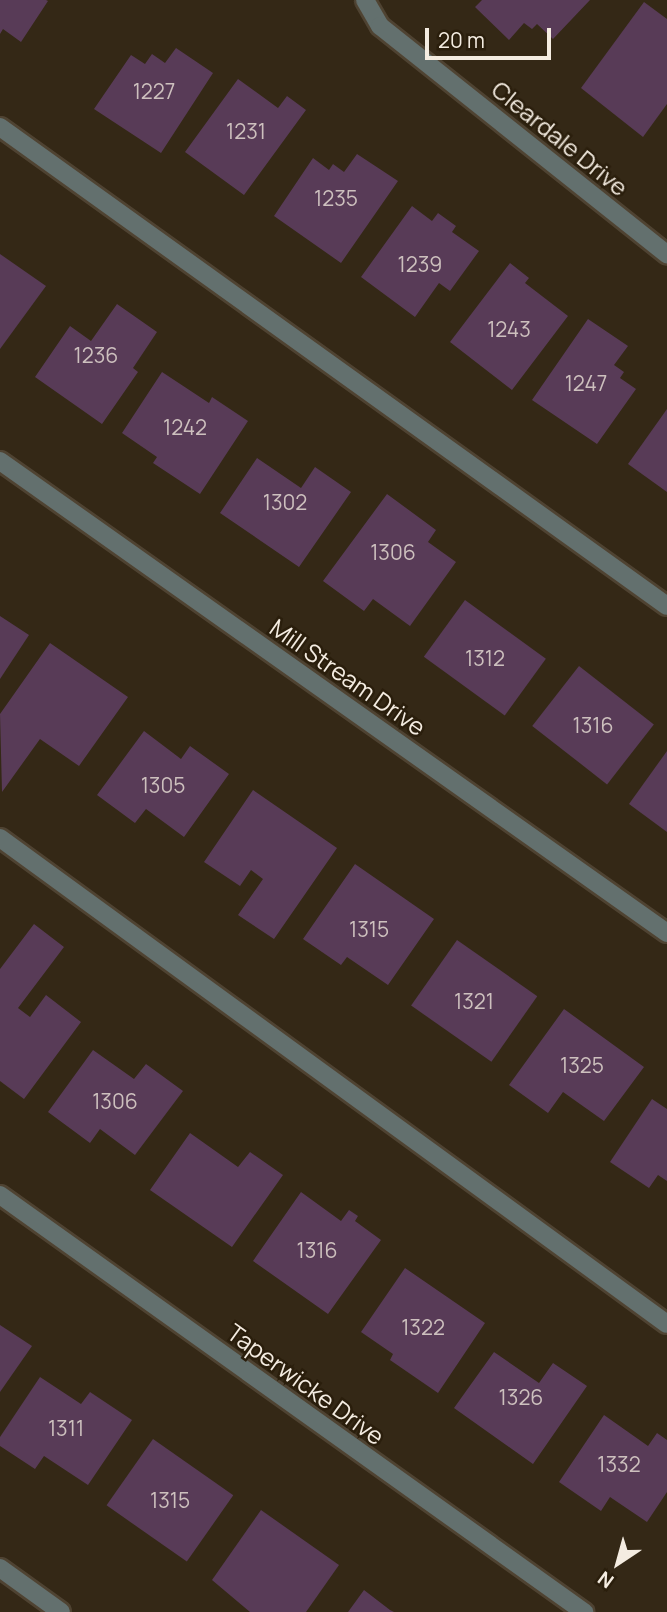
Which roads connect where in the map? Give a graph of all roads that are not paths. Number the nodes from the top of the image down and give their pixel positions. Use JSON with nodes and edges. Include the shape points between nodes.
{"nodes":[{"id":1,"x":365,"y":0,"type":"edge"},
{"id":2,"x":0,"y":127,"type":"edge"},
{"id":3,"x":667,"y":254,"type":"edge"},
{"id":4,"x":0,"y":461,"type":"edge"},
{"id":5,"x":667,"y":606,"type":"edge"},
{"id":6,"x":0,"y":838,"type":"edge"},
{"id":7,"x":667,"y":933,"type":"edge"},
{"id":8,"x":0,"y":1195,"type":"edge"},
{"id":9,"x":667,"y":1324,"type":"edge"},
{"id":10,"x":0,"y":1567,"type":"edge"},
{"id":11,"x":61,"y":1612,"type":"edge"},
{"id":12,"x":584,"y":1612,"type":"edge"}],
"edges":[{"from":1,"to":3,"type":"street","name":"Cleardale Drive","via":[[380,26]]},
{"from":2,"to":5,"type":"street"},
{"from":4,"to":7,"type":"street","name":"Mill Stream Drive"},
{"from":6,"to":9,"type":"street"},
{"from":8,"to":12,"type":"street","name":"Taperwicke Drive"},
{"from":10,"to":11,"type":"street"}]}
